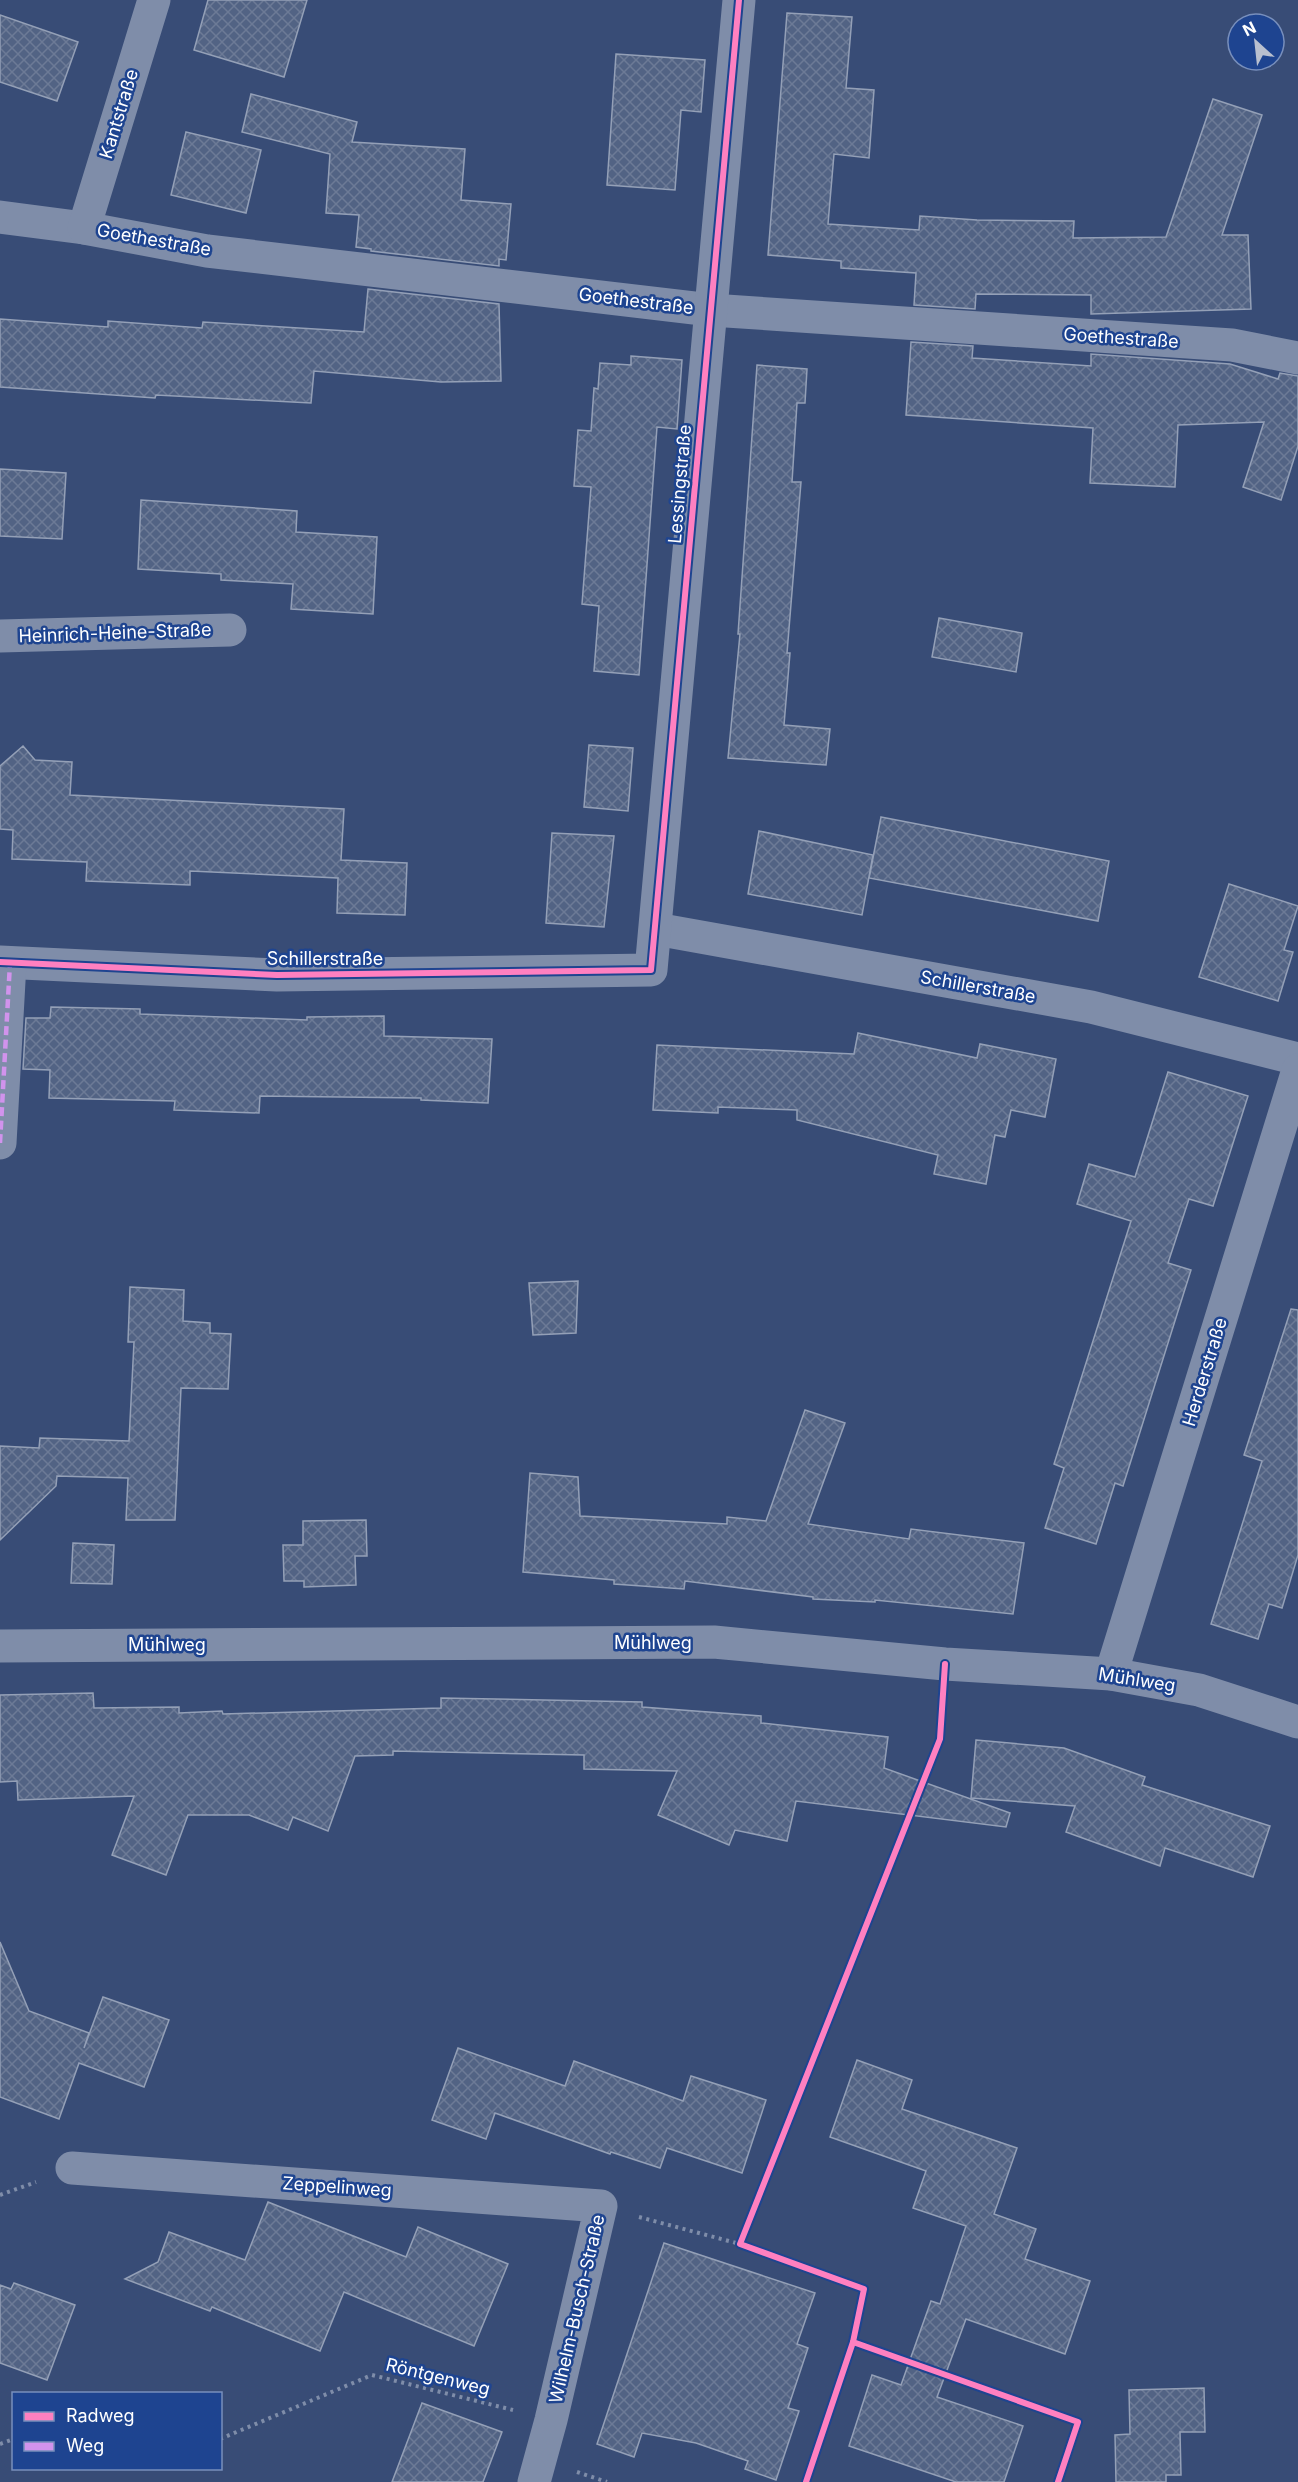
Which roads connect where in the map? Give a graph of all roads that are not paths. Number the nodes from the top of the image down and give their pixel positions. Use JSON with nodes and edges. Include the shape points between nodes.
{"nodes":[{"id":1,"x":154,"y":0,"type":"edge"},
{"id":2,"x":740,"y":0,"type":"edge"},
{"id":3,"x":0,"y":217,"type":"edge"},
{"id":4,"x":84,"y":228,"type":"junction"},
{"id":5,"x":711,"y":310,"type":"junction"},
{"id":6,"x":1298,"y":358,"type":"edge"},
{"id":7,"x":230,"y":630,"type":"dead end"},
{"id":8,"x":0,"y":636,"type":"edge"},
{"id":9,"x":656,"y":929,"type":"junction"},
{"id":10,"x":5,"y":963,"type":"edge"},
{"id":11,"x":651,"y":970,"type":"joint"},
{"id":12,"x":1298,"y":1059,"type":"edge"},
{"id":13,"x":1298,"y":1070,"type":"edge"},
{"id":14,"x":0,"y":1143,"type":"edge"},
{"id":15,"x":0,"y":1646,"type":"edge"},
{"id":16,"x":1111,"y":1674,"type":"junction"},
{"id":17,"x":1298,"y":1722,"type":"edge"},
{"id":18,"x":72,"y":2168,"type":"dead end"},
{"id":19,"x":601,"y":2206,"type":"joint"},
{"id":20,"x":534,"y":2482,"type":"edge"}],
"edges":[{"from":1,"to":4,"type":"street","name":"Kantstraße"},
{"from":2,"to":5,"type":"street","name":"Lessingstraße"},
{"from":3,"to":4,"type":"street"},
{"from":4,"to":5,"type":"street","name":"Goethestraße","via":[[207,251]]},
{"from":5,"to":6,"type":"street","name":"Goethestraße","via":[[1232,345]]},
{"from":5,"to":9,"type":"street","name":"Lessingstraße"},
{"from":7,"to":8,"type":"street","name":"Heinrich-Heine-Straße"},
{"from":9,"to":11,"type":"street","name":"Lessingstraße"},
{"from":9,"to":12,"type":"street","name":"Schillerstraße","via":[[1092,1007]]},
{"from":10,"to":11,"type":"street","name":"Schillerstraße","via":[[277,975]]},
{"from":10,"to":14,"type":"street"},
{"from":13,"to":16,"type":"street","name":"Herderstraße"},
{"from":15,"to":16,"type":"street","name":"Mühlweg","via":[[714,1642],[945,1664]]},
{"from":16,"to":17,"type":"street","name":"Mühlweg","via":[[1199,1690]]},
{"from":18,"to":19,"type":"street","name":"Zeppelinweg"},
{"from":19,"to":20,"type":"street","name":"Wilhelm-Busch-Straße"}]}
